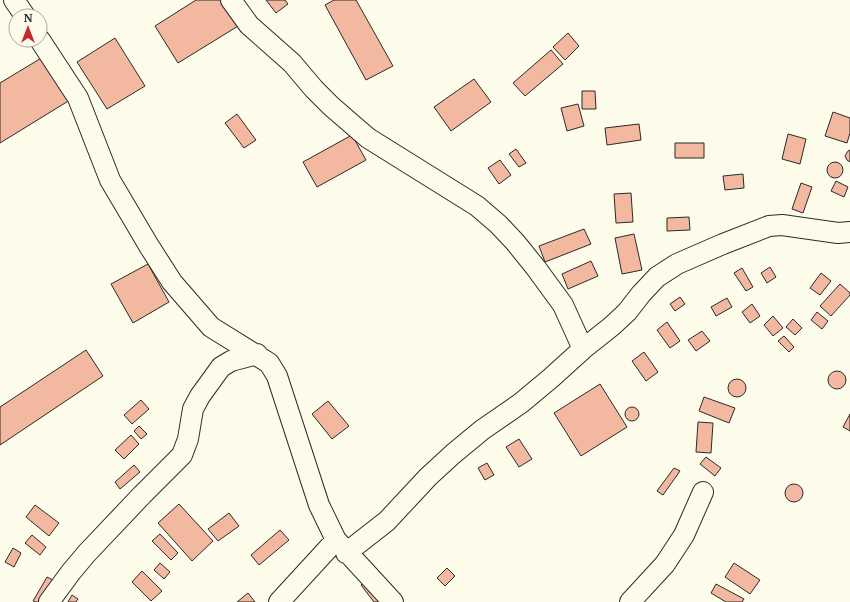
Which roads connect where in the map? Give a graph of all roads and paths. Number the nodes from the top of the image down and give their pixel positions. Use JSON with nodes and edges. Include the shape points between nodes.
{"nodes":[{"id":1,"x":231,"y":0,"type":"edge"},
{"id":2,"x":45,"y":48,"type":"edge"},
{"id":3,"x":850,"y":232,"type":"edge"},
{"id":4,"x":211,"y":327,"type":"junction"},
{"id":5,"x":583,"y":349,"type":"junction"},
{"id":6,"x":257,"y":354,"type":"junction"},
{"id":7,"x":221,"y":367,"type":"junction"},
{"id":8,"x":703,"y":492,"type":"dead end"},
{"id":9,"x":341,"y":546,"type":"junction"},
{"id":10,"x":49,"y":602,"type":"edge"},
{"id":11,"x":279,"y":602,"type":"edge"},
{"id":12,"x":393,"y":602,"type":"edge"},
{"id":13,"x":630,"y":602,"type":"edge"}],
"edges":[{"from":1,"to":5,"type":"street","via":[[249,25],[292,63],[330,106],[363,133],[477,206],[498,224],[532,263],[563,305]]},
{"from":2,"to":4,"type":"street","via":[[78,98],[110,180],[149,246],[172,282]]},
{"from":3,"to":5,"type":"street","via":[[769,226],[677,264],[657,277],[627,312]]},
{"from":4,"to":6,"type":"street"},
{"from":4,"to":7,"type":"street","via":[[222,354]]},
{"from":5,"to":9,"type":"street","via":[[521,403],[453,454],[386,521]]},
{"from":6,"to":7,"type":"street","via":[[231,361]]},
{"from":6,"to":9,"type":"street","via":[[269,363],[278,376],[319,505]]},
{"from":7,"to":10,"type":"street","via":[[193,409],[188,439],[182,455],[87,553]]},
{"from":8,"to":13,"type":"street","via":[[684,535],[666,564]]},
{"from":9,"to":11,"type":"street"},
{"from":9,"to":12,"type":"street"}]}
